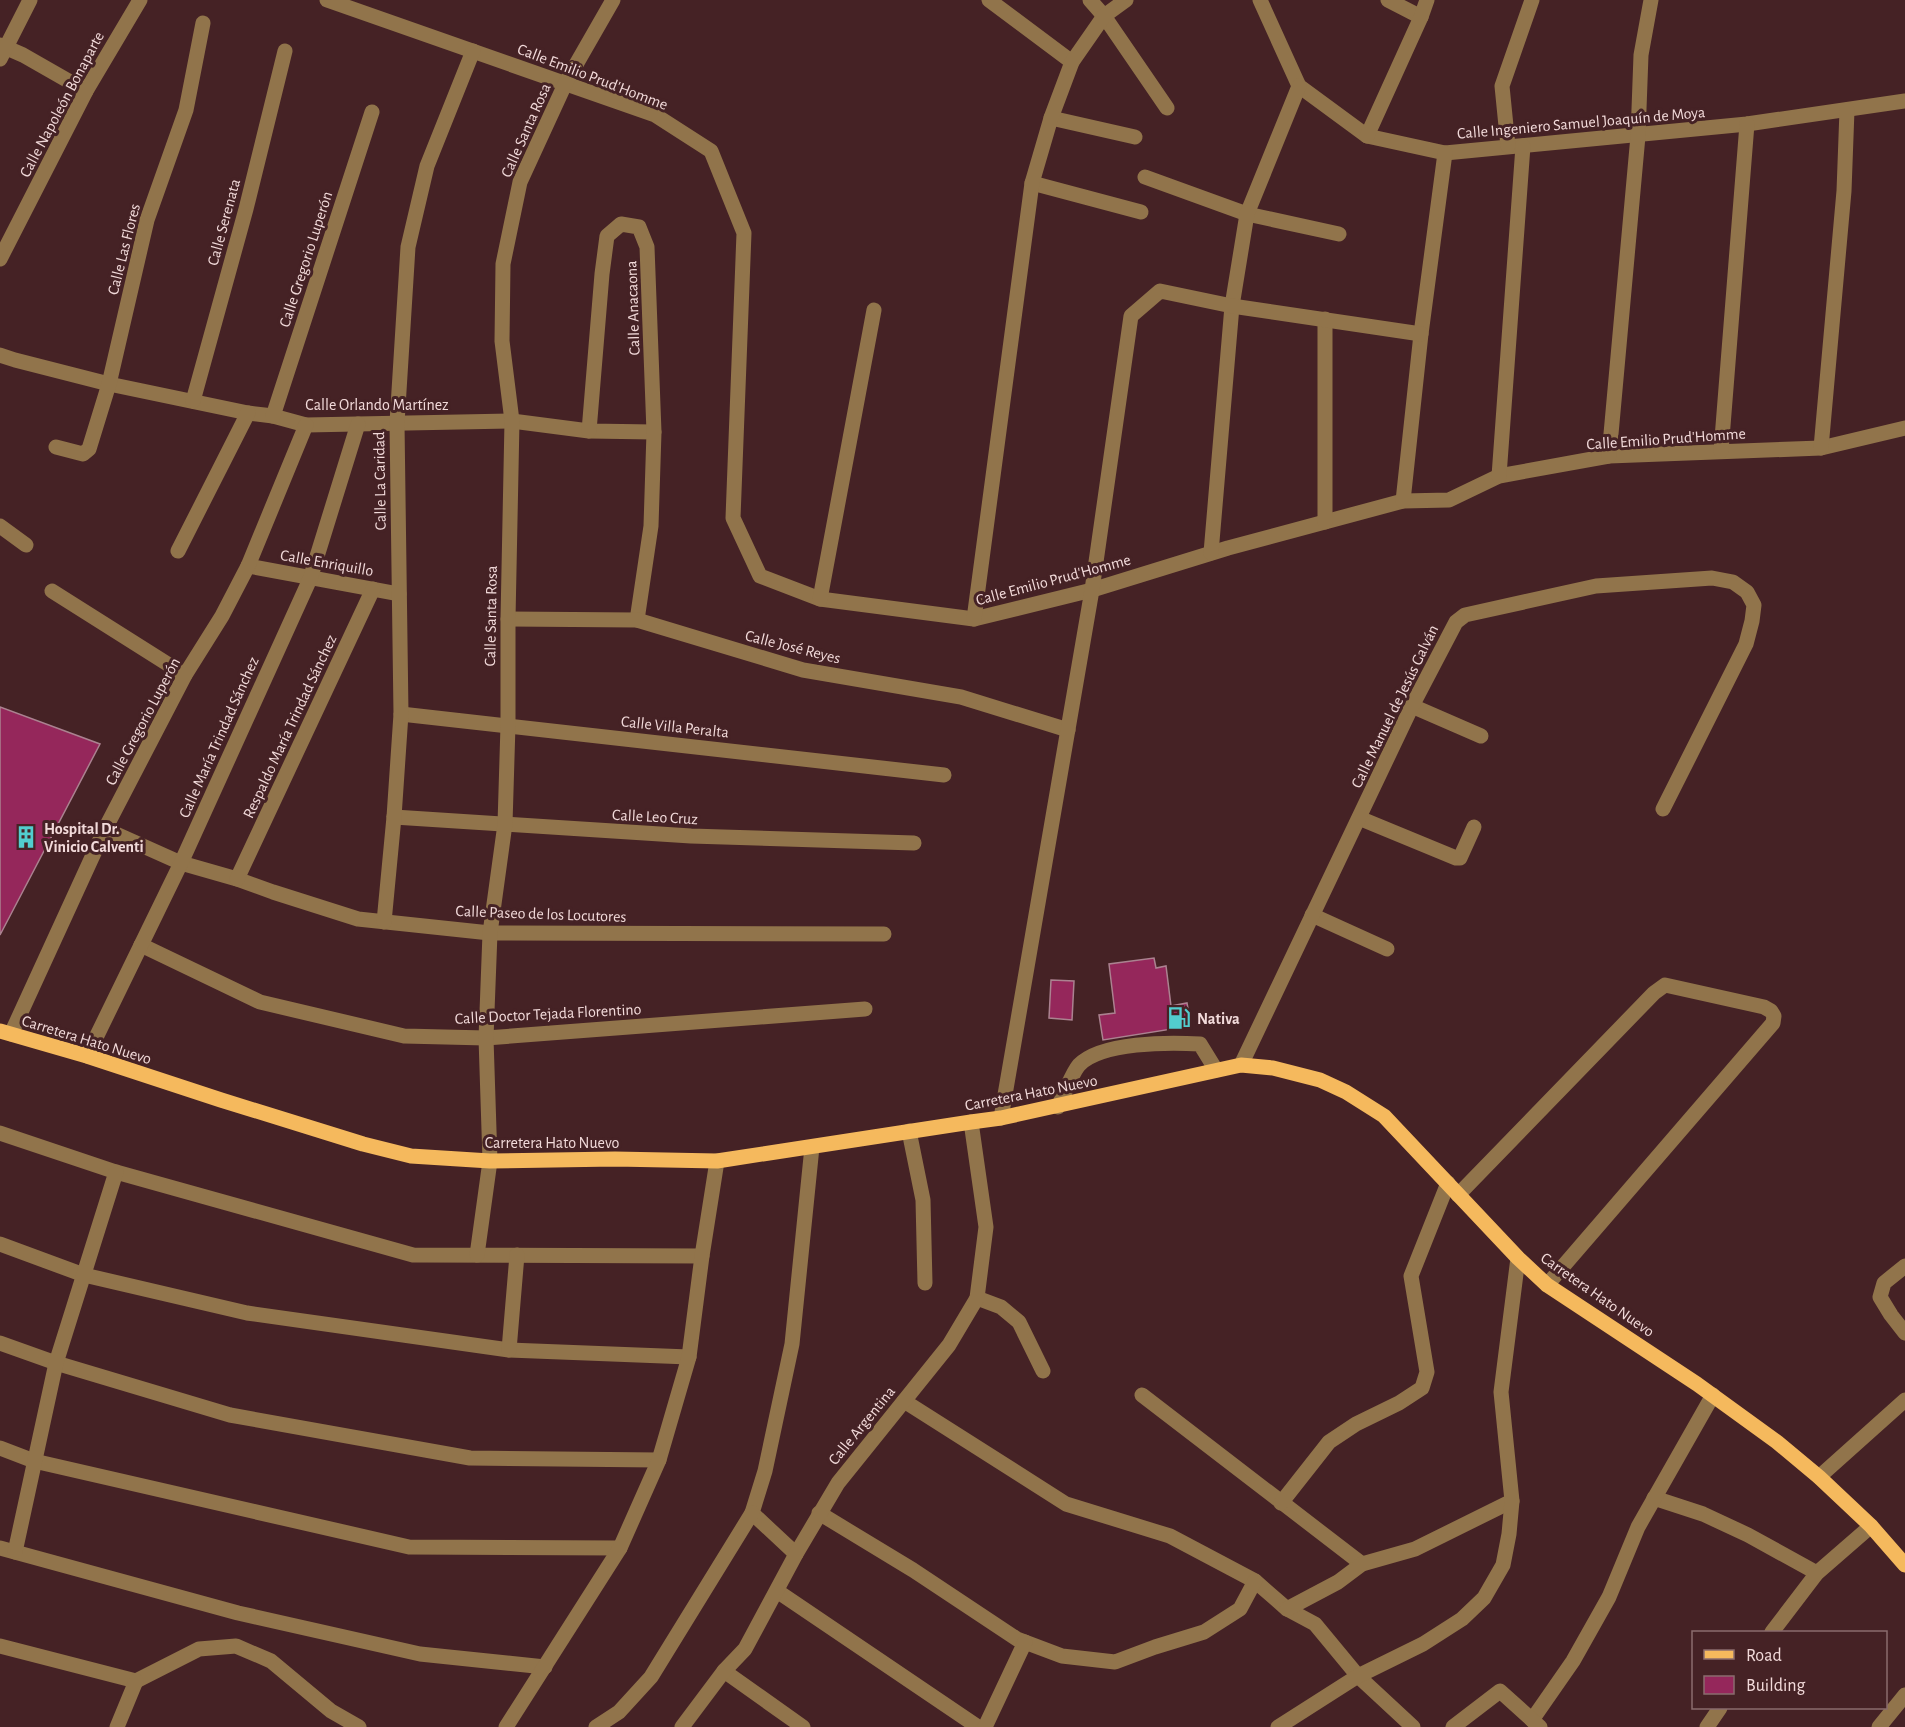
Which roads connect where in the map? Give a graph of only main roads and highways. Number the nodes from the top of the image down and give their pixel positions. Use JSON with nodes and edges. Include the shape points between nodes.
{"nodes":[{"id":1,"x":6,"y":1032,"type":"edge"},
{"id":2,"x":1905,"y":1565,"type":"edge"}],
"edges":[{"from":1,"to":2,"type":"main road","name":"Carretera Hato Nuevo","via":[[363,1144],[411,1156],[490,1161],[717,1161],[1001,1118],[1241,1065],[1273,1068],[1320,1080],[1384,1116],[1547,1285],[1777,1442],[1871,1526]]}]}
